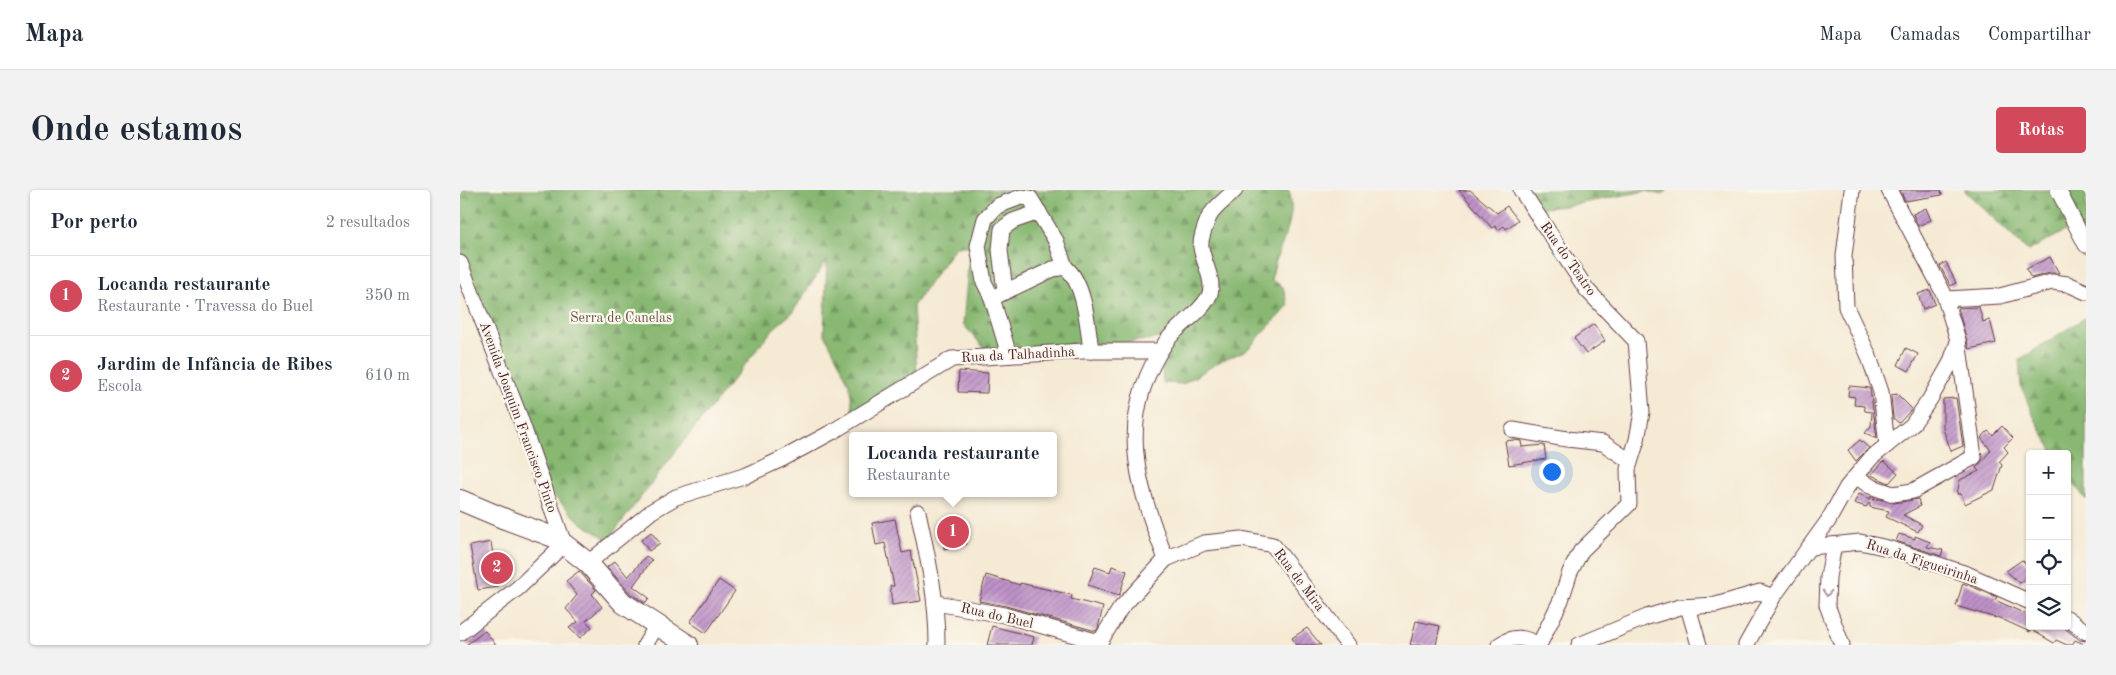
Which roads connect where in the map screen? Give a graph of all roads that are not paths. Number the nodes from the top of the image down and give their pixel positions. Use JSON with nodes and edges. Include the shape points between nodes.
{"nodes":[{"id":1,"x":1236,"y":190,"type":"edge"},
{"id":2,"x":1521,"y":190,"type":"edge"},
{"id":3,"x":1852,"y":190,"type":"edge"},
{"id":4,"x":1889,"y":190,"type":"edge"},
{"id":5,"x":2058,"y":190,"type":"edge"},
{"id":6,"x":1039,"y":212,"type":"junction"},
{"id":7,"x":2086,"y":245,"type":"edge"},
{"id":8,"x":460,"y":263,"type":"edge"},
{"id":9,"x":1065,"y":267,"type":"junction"},
{"id":10,"x":2086,"y":292,"type":"edge"},
{"id":11,"x":998,"y":295,"type":"junction"},
{"id":12,"x":1946,"y":299,"type":"junction"},
{"id":13,"x":1958,"y":340,"type":"junction"},
{"id":14,"x":1091,"y":351,"type":"junction"},
{"id":15,"x":1160,"y":351,"type":"junction"},
{"id":16,"x":1009,"y":355,"type":"junction"},
{"id":17,"x":1513,"y":430,"type":"dead end"},
{"id":18,"x":1887,"y":445,"type":"junction"},
{"id":19,"x":1630,"y":461,"type":"junction"},
{"id":20,"x":1857,"y":477,"type":"junction"},
{"id":21,"x":460,"y":500,"type":"edge"},
{"id":22,"x":918,"y":512,"type":"dead end"},
{"id":23,"x":564,"y":544,"type":"junction"},
{"id":24,"x":1834,"y":545,"type":"junction"},
{"id":25,"x":1811,"y":548,"type":"junction"},
{"id":26,"x":1166,"y":559,"type":"junction"},
{"id":27,"x":588,"y":562,"type":"junction"},
{"id":28,"x":1773,"y":598,"type":"junction"},
{"id":29,"x":2026,"y":600,"type":"edge"},
{"id":30,"x":936,"y":603,"type":"junction"},
{"id":31,"x":1688,"y":607,"type":"junction"},
{"id":32,"x":2071,"y":621,"type":"edge"},
{"id":33,"x":657,"y":625,"type":"junction"},
{"id":34,"x":2086,"y":632,"type":"edge"},
{"id":35,"x":460,"y":633,"type":"edge"},
{"id":36,"x":1099,"y":644,"type":"edge"},
{"id":37,"x":645,"y":645,"type":"edge"},
{"id":38,"x":688,"y":645,"type":"edge"},
{"id":39,"x":937,"y":645,"type":"edge"},
{"id":40,"x":1348,"y":645,"type":"edge"},
{"id":41,"x":1499,"y":645,"type":"edge"},
{"id":42,"x":1539,"y":645,"type":"edge"},
{"id":43,"x":1579,"y":645,"type":"edge"},
{"id":44,"x":1699,"y":645,"type":"edge"},
{"id":45,"x":1746,"y":645,"type":"edge"},
{"id":46,"x":1842,"y":645,"type":"edge"}],
"edges":[{"from":1,"to":15,"type":"street","via":[[1210,216],[1201,245],[1211,286],[1208,298],[1172,333]]},
{"from":2,"to":19,"type":"street","name":"Rua do Teatro","via":[[1587,290],[1636,341],[1642,412]]},
{"from":3,"to":18,"type":"street","via":[[1844,256],[1846,307],[1881,392]]},
{"from":4,"to":12,"type":"street"},
{"from":5,"to":7,"type":"street"},
{"from":6,"to":9,"type":"street","via":[[1056,241]]},
{"from":6,"to":11,"type":"street","via":[[1013,221],[1002,229]]},
{"from":6,"to":11,"type":"street","via":[[1030,198],[1021,198],[996,206],[986,219],[978,246],[984,282]]},
{"from":8,"to":23,"type":"street","name":"Avenida Joaquim Francisco Pinto","via":[[519,415]]},
{"from":9,"to":11,"type":"street","via":[[1053,269]]},
{"from":9,"to":14,"type":"street","via":[[1078,287],[1088,320]]},
{"from":10,"to":12,"type":"street","via":[[2068,284],[2052,282],[2000,296]]},
{"from":11,"to":16,"type":"street"},
{"from":12,"to":13,"type":"street"},
{"from":13,"to":18,"type":"street","via":[[1950,364],[1930,399],[1912,424]]},
{"from":13,"to":20,"type":"street","via":[[1974,457],[1912,491],[1893,494],[1870,486]]},
{"from":14,"to":15,"type":"street","name":"Rua da Talhadinha"},
{"from":14,"to":16,"type":"street","name":"Rua da Talhadinha"},
{"from":15,"to":26,"type":"street","via":[[1139,397],[1135,428],[1138,476]]},
{"from":16,"to":27,"type":"street","name":"Rua da Talhadinha","via":[[952,359],[782,459],[676,497],[652,511]]},
{"from":17,"to":19,"type":"street","via":[[1603,442]]},
{"from":18,"to":20,"type":"street","via":[[1871,458]]},
{"from":19,"to":42,"type":"street","name":"Rua do Teatro","via":[[1629,504],[1581,551]]},
{"from":20,"to":25,"type":"street","via":[[1847,487]]},
{"from":21,"to":23,"type":"main road"},
{"from":22,"to":30,"type":"street"},
{"from":23,"to":27,"type":"main road"},
{"from":23,"to":35,"type":"street","via":[[518,588]]},
{"from":24,"to":25,"type":"street","name":"Rua da Figueirinha"},
{"from":24,"to":29,"type":"street","name":"Rua da Figueirinha","via":[[1860,542],[1888,548],[1967,574]]},
{"from":24,"to":46,"type":"street","one_way":true,"via":[[1827,605]]},
{"from":25,"to":28,"type":"street"},
{"from":26,"to":36,"type":"street","name":"Rua de Mira","via":[[1120,609]]},
{"from":26,"to":40,"type":"street","name":"Rua de Mira","via":[[1204,543],[1242,539],[1273,545]]},
{"from":27,"to":33,"type":"main road","via":[[623,603]]},
{"from":28,"to":31,"type":"street","via":[[1760,592],[1716,605]]},
{"from":28,"to":45,"type":"street"},
{"from":30,"to":36,"type":"street","name":"Rua do Buel","via":[[1004,615]]},
{"from":30,"to":39,"type":"street"},
{"from":31,"to":43,"type":"street","via":[[1647,617]]},
{"from":31,"to":44,"type":"street"},
{"from":32,"to":34,"type":"street"},
{"from":33,"to":37,"type":"street"},
{"from":33,"to":38,"type":"main road"},
{"from":41,"to":42,"type":"street","via":[[1506,640],[1524,637]]}]}
